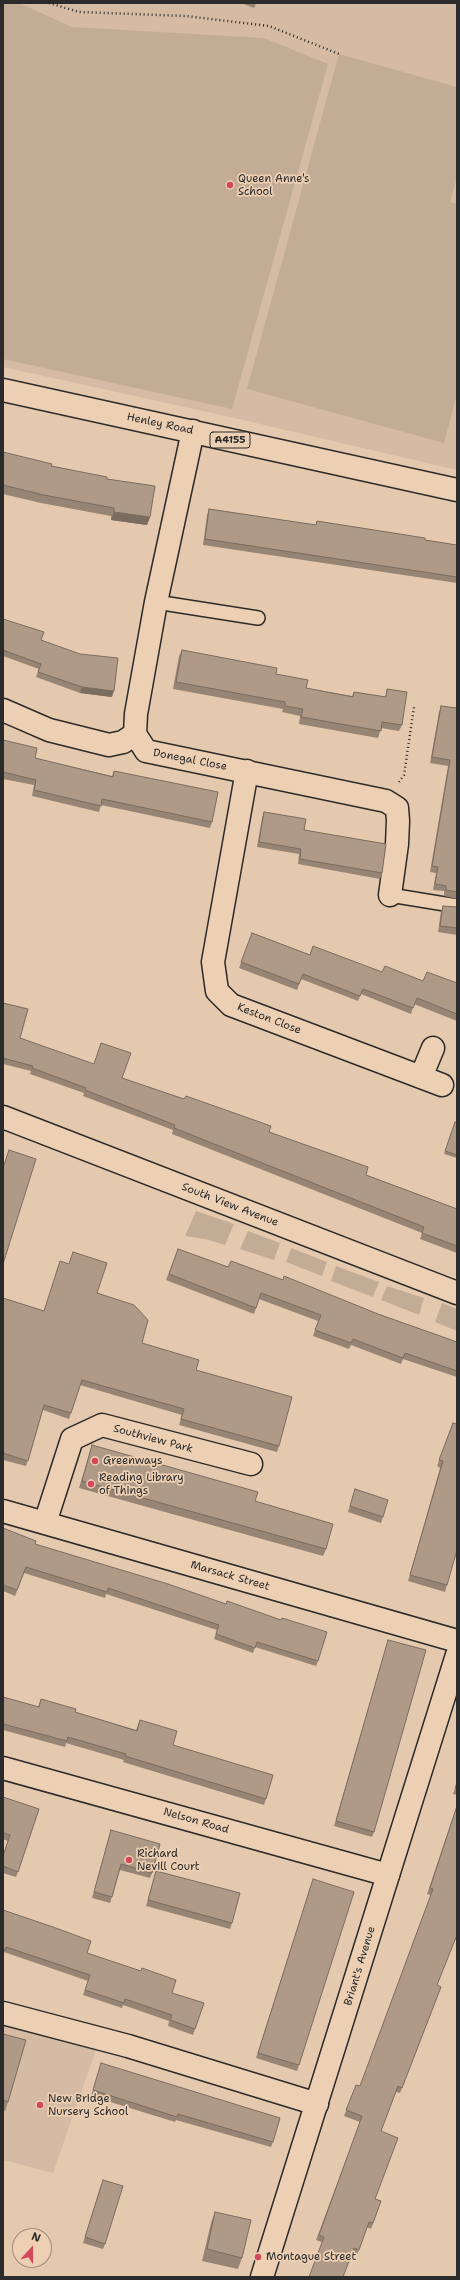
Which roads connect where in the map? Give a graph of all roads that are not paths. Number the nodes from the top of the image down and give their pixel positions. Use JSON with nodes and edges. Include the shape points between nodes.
{"nodes":[{"id":1,"x":3,"y":390,"type":"edge"},
{"id":2,"x":193,"y":431,"type":"junction"},
{"id":3,"x":457,"y":490,"type":"edge"},
{"id":4,"x":156,"y":602,"type":"junction"},
{"id":5,"x":258,"y":618,"type":"dead end"},
{"id":6,"x":3,"y":710,"type":"edge"},
{"id":7,"x":135,"y":734,"type":"junction"},
{"id":8,"x":248,"y":771,"type":"junction"},
{"id":9,"x":390,"y":895,"type":"joint"},
{"id":10,"x":457,"y":906,"type":"edge"},
{"id":11,"x":433,"y":1048,"type":"dead end"},
{"id":12,"x":421,"y":1077,"type":"junction"},
{"id":13,"x":442,"y":1085,"type":"dead end"},
{"id":14,"x":3,"y":1117,"type":"edge"},
{"id":15,"x":456,"y":1290,"type":"edge"},
{"id":16,"x":251,"y":1464,"type":"dead end"},
{"id":17,"x":3,"y":1510,"type":"edge"},
{"id":18,"x":45,"y":1523,"type":"junction"},
{"id":19,"x":457,"y":1641,"type":"edge"},
{"id":20,"x":457,"y":1655,"type":"edge"},
{"id":21,"x":3,"y":1768,"type":"edge"},
{"id":22,"x":388,"y":1875,"type":"junction"},
{"id":23,"x":3,"y":2013,"type":"edge"},
{"id":24,"x":316,"y":2104,"type":"junction"},
{"id":25,"x":262,"y":2277,"type":"edge"}],
"edges":[{"from":1,"to":2,"type":"street","name":"Henley Road","number":"A4155"},
{"from":2,"to":3,"type":"street","name":"Henley Road","number":"A4155"},
{"from":2,"to":4,"type":"street"},
{"from":4,"to":5,"type":"lane"},
{"from":4,"to":7,"type":"street","via":[[136,714]]},
{"from":6,"to":7,"type":"street","via":[[49,730],[109,745],[123,742]]},
{"from":7,"to":8,"type":"street","name":"Donegal Close","via":[[146,751]]},
{"from":8,"to":9,"type":"street","name":"Donegal Close","via":[[386,801],[397,808],[398,844]]},
{"from":8,"to":12,"type":"street","name":"Keston Close","via":[[213,962],[217,991],[231,1005]]},
{"from":9,"to":10,"type":"lane"},
{"from":11,"to":12,"type":"street"},
{"from":12,"to":13,"type":"street","name":"Keston Close"},
{"from":14,"to":15,"type":"street","name":"South View Avenue"},
{"from":16,"to":18,"type":"street","name":"Southview Park","via":[[102,1425],[72,1439]]},
{"from":17,"to":18,"type":"street","name":"Marsack Street"},
{"from":18,"to":19,"type":"street","name":"Marsack Street"},
{"from":20,"to":22,"type":"street","name":"Briant's Avenue"},
{"from":21,"to":22,"type":"street","name":"Nelson Road"},
{"from":22,"to":24,"type":"street","name":"Briant's Avenue"},
{"from":23,"to":24,"type":"street","via":[[128,2046]]},
{"from":24,"to":25,"type":"street","name":"Briant's Avenue"}]}
